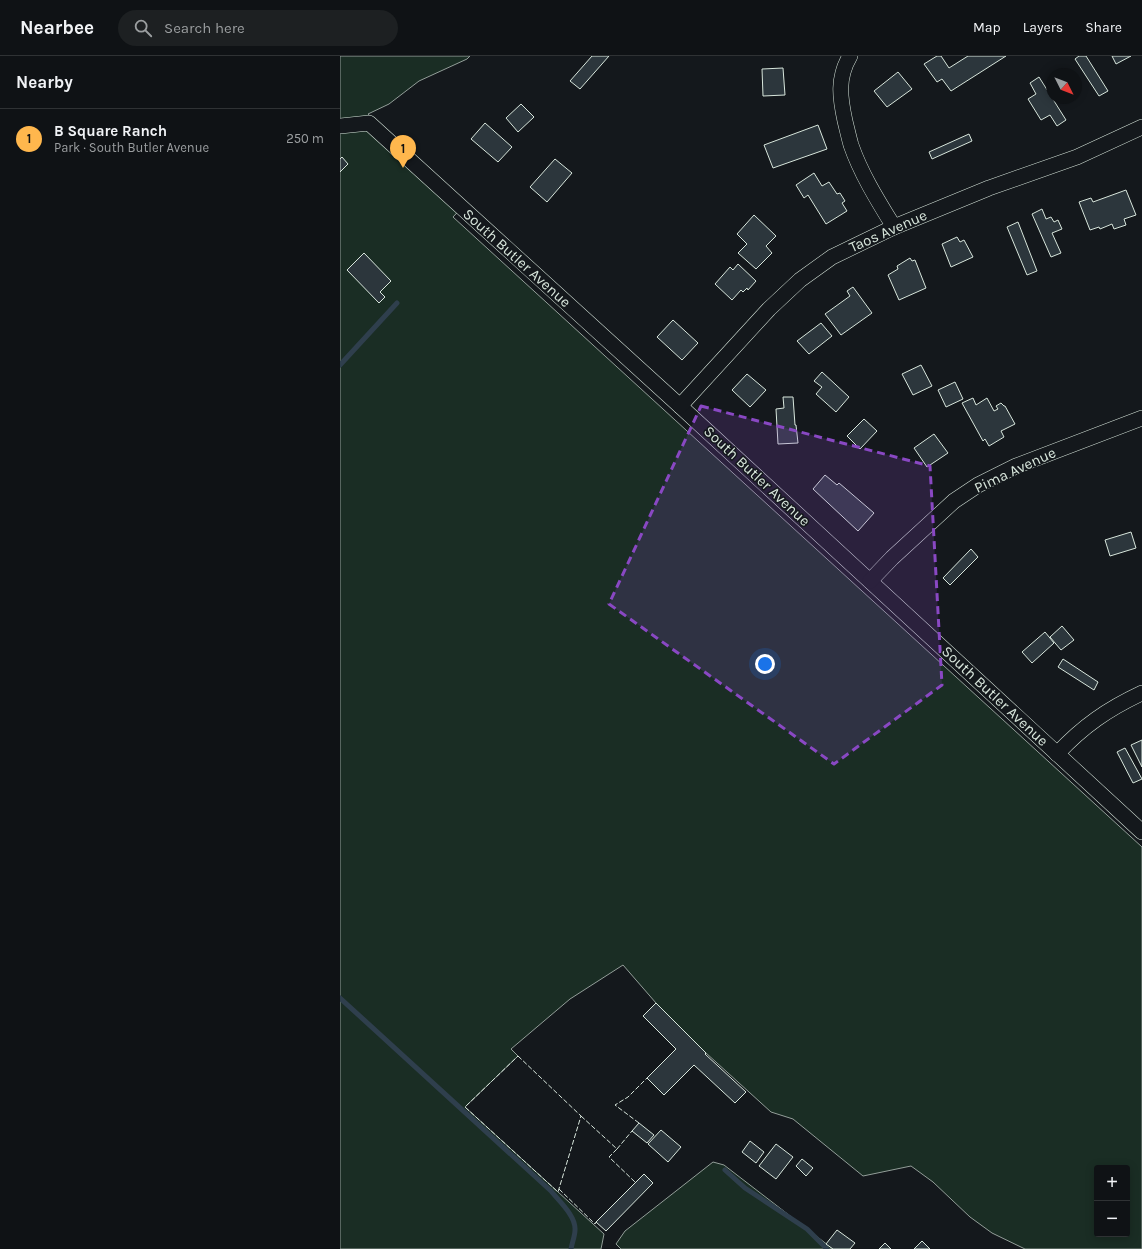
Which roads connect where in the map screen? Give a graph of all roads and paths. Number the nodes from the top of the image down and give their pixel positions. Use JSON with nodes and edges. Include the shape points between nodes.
{"nodes":[{"id":1,"x":850,"y":56,"type":"edge"},
{"id":2,"x":340,"y":126,"type":"edge"},
{"id":3,"x":1142,"y":127,"type":"edge"},
{"id":4,"x":894,"y":227,"type":"junction"},
{"id":5,"x":680,"y":406,"type":"junction"},
{"id":6,"x":1142,"y":418,"type":"edge"},
{"id":7,"x":870,"y":581,"type":"junction"},
{"id":8,"x":1142,"y":693,"type":"edge"},
{"id":9,"x":1057,"y":754,"type":"junction"},
{"id":10,"x":1142,"y":832,"type":"edge"}],
"edges":[{"from":1,"to":4,"type":"street","via":[[840,83],[841,103],[851,144],[859,165]]},
{"from":2,"to":5,"type":"street","name":"South Butler Avenue","via":[[369,123]]},
{"from":3,"to":4,"type":"street","name":"Taos Avenue","via":[[1078,157],[989,188]]},
{"from":4,"to":5,"type":"street","name":"Taos Avenue","via":[[832,257],[800,280],[769,309]]},
{"from":5,"to":7,"type":"street","name":"South Butler Avenue"},
{"from":6,"to":7,"type":"street","name":"Pima Avenue","via":[[1016,466],[978,485],[954,501]]},
{"from":7,"to":9,"type":"street","name":"South Butler Avenue"},
{"from":8,"to":9,"type":"street","via":[[1120,703],[1095,720],[1074,736]]},
{"from":9,"to":10,"type":"street","name":"South Butler Avenue"}]}
